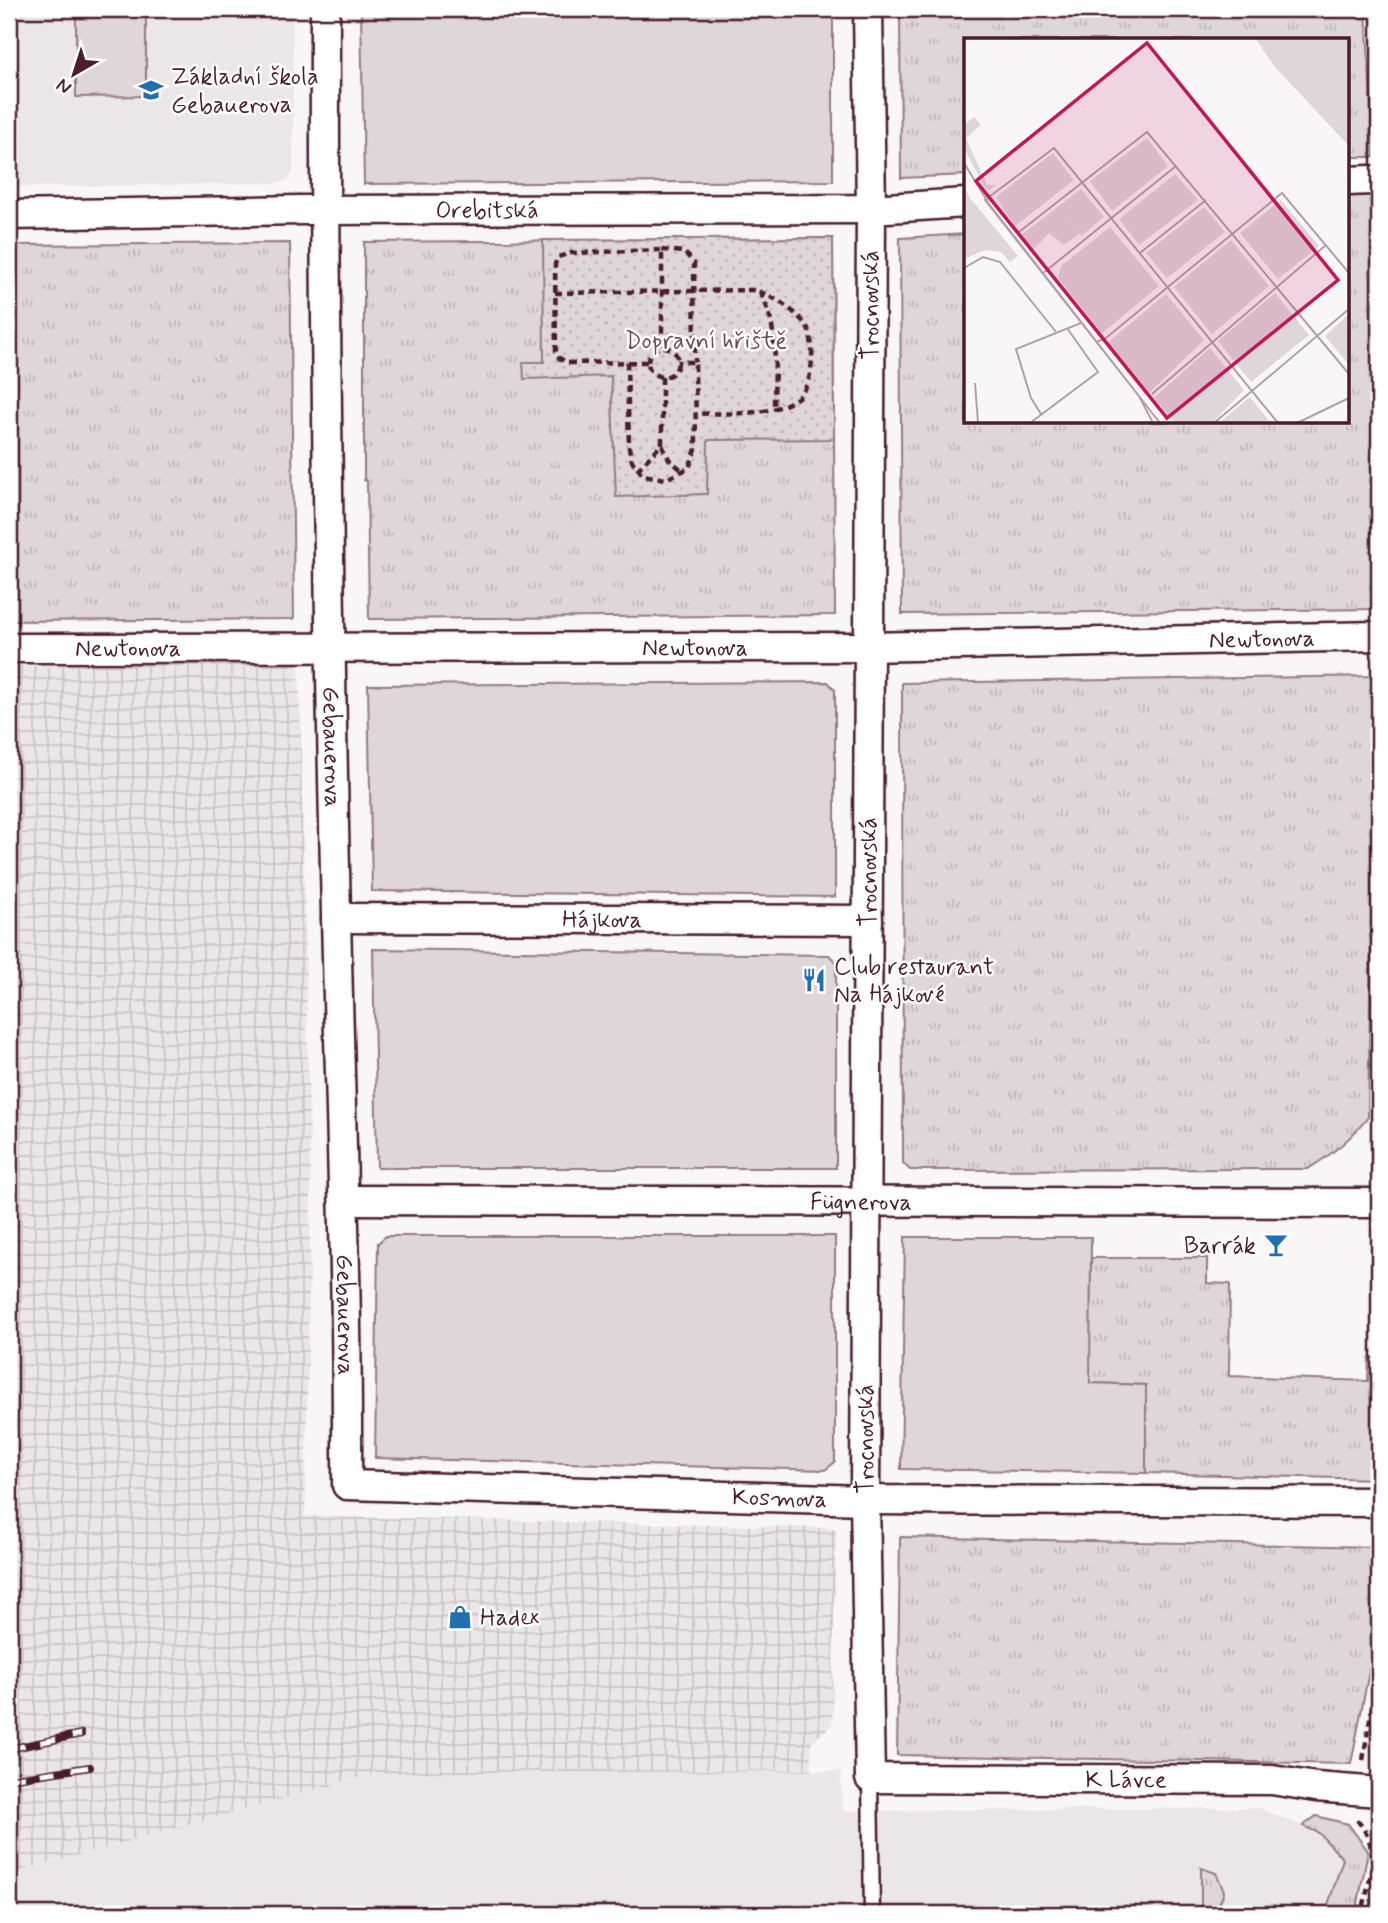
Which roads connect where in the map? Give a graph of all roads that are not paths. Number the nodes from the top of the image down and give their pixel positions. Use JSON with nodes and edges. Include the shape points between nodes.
{"nodes":[{"id":1,"x":325,"y":9,"type":"edge"},
{"id":2,"x":868,"y":9,"type":"edge"},
{"id":3,"x":964,"y":203,"type":"edge"},
{"id":4,"x":871,"y":209,"type":"junction"},
{"id":5,"x":324,"y":210,"type":"junction"},
{"id":6,"x":9,"y":215,"type":"edge"},
{"id":7,"x":1374,"y":635,"type":"edge"},
{"id":8,"x":331,"y":645,"type":"junction"},
{"id":9,"x":868,"y":647,"type":"junction"},
{"id":10,"x":9,"y":648,"type":"edge"},
{"id":11,"x":336,"y":918,"type":"junction"},
{"id":12,"x":868,"y":920,"type":"junction"},
{"id":13,"x":345,"y":1200,"type":"junction"},
{"id":14,"x":867,"y":1202,"type":"junction"},
{"id":15,"x":1379,"y":1203,"type":"edge"},
{"id":16,"x":347,"y":1485,"type":"joint"},
{"id":17,"x":865,"y":1500,"type":"junction"},
{"id":18,"x":1379,"y":1502,"type":"edge"},
{"id":19,"x":870,"y":1778,"type":"junction"},
{"id":20,"x":1367,"y":1791,"type":"edge"},
{"id":21,"x":872,"y":1914,"type":"edge"}],
"edges":[{"from":1,"to":5,"type":"street","name":"Gebauerova"},
{"from":2,"to":4,"type":"street","name":"Trocnovská"},
{"from":3,"to":4,"type":"street","name":"Orebitská"},
{"from":4,"to":5,"type":"street","name":"Orebitská"},
{"from":4,"to":9,"type":"street","name":"Trocnovská"},
{"from":5,"to":6,"type":"street","name":"Orebitská"},
{"from":5,"to":8,"type":"street","name":"Gebauerova"},
{"from":7,"to":9,"type":"street","name":"Newtonova"},
{"from":8,"to":9,"type":"street","name":"Newtonova"},
{"from":8,"to":10,"type":"street","name":"Newtonova"},
{"from":8,"to":11,"type":"street","name":"Gebauerova"},
{"from":9,"to":12,"type":"street","name":"Trocnovská"},
{"from":11,"to":12,"type":"street","name":"Hájkova"},
{"from":11,"to":13,"type":"street","name":"Gebauerova"},
{"from":12,"to":14,"type":"street","name":"Trocnovská"},
{"from":13,"to":14,"type":"street","name":"Fügnerova"},
{"from":13,"to":16,"type":"street","name":"Gebauerova"},
{"from":14,"to":15,"type":"street","name":"Fügnerova"},
{"from":14,"to":17,"type":"street","name":"Trocnovská"},
{"from":16,"to":17,"type":"street","name":"Kosmova"},
{"from":17,"to":18,"type":"street","name":"Kosmova"},
{"from":17,"to":19,"type":"street","name":"Trocnovská"},
{"from":19,"to":20,"type":"street","name":"K Lávce","via":[[1272,1780]]},
{"from":19,"to":21,"type":"lane"}]}
